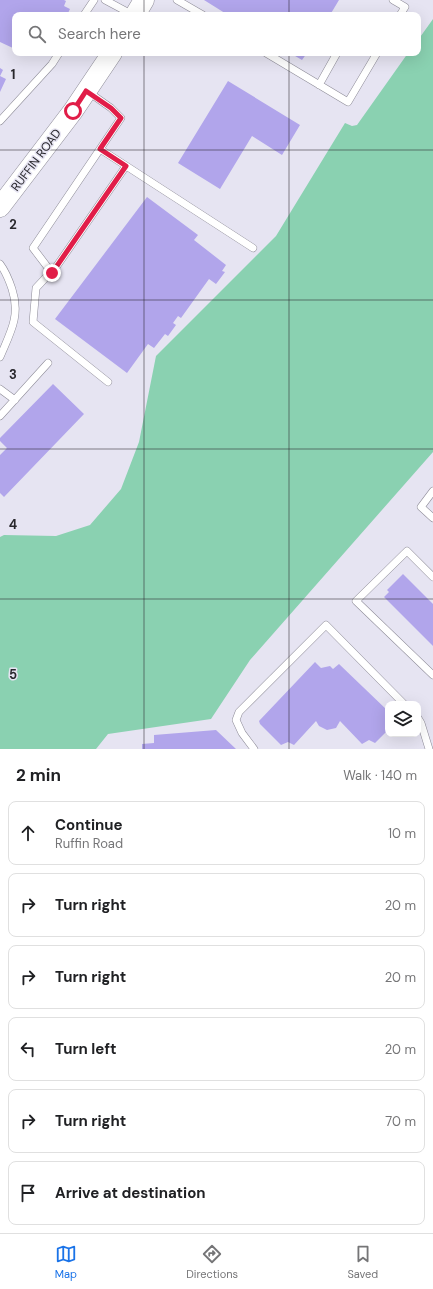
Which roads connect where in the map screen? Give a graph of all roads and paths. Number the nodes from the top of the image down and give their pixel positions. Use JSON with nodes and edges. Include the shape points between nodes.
{"nodes":[{"id":1,"x":94,"y":0,"type":"edge"},
{"id":2,"x":105,"y":0,"type":"edge"},
{"id":3,"x":393,"y":0,"type":"edge"},
{"id":4,"x":182,"y":1,"type":"edge"},
{"id":5,"x":139,"y":11,"type":"edge"},
{"id":6,"x":86,"y":12,"type":"edge"},
{"id":7,"x":198,"y":12,"type":"edge"},
{"id":8,"x":402,"y":12,"type":"edge"},
{"id":9,"x":57,"y":56,"type":"edge"},
{"id":10,"x":110,"y":56,"type":"edge"},
{"id":11,"x":271,"y":56,"type":"edge"},
{"id":12,"x":335,"y":56,"type":"edge"},
{"id":13,"x":375,"y":56,"type":"edge"},
{"id":14,"x":319,"y":85,"type":"junction"},
{"id":15,"x":86,"y":91,"type":"junction"},
{"id":16,"x":0,"y":121,"type":"edge"},
{"id":17,"x":100,"y":149,"type":"junction"},
{"id":18,"x":126,"y":166,"type":"junction"},
{"id":19,"x":0,"y":207,"type":"edge"},
{"id":20,"x":253,"y":248,"type":"dead end"},
{"id":21,"x":0,"y":264,"type":"edge"},
{"id":22,"x":51,"y":272,"type":"junction"},
{"id":23,"x":0,"y":357,"type":"edge"},
{"id":24,"x":48,"y":363,"type":"dead end"},
{"id":25,"x":108,"y":382,"type":"dead end"},
{"id":26,"x":0,"y":389,"type":"edge"},
{"id":27,"x":15,"y":400,"type":"junction"},
{"id":28,"x":0,"y":416,"type":"edge"},
{"id":29,"x":433,"y":491,"type":"edge"},
{"id":30,"x":433,"y":518,"type":"edge"},
{"id":31,"x":433,"y":577,"type":"edge"},
{"id":32,"x":433,"y":675,"type":"edge"},
{"id":33,"x":401,"y":701,"type":"edge"},
{"id":34,"x":421,"y":726,"type":"edge"},
{"id":35,"x":254,"y":749,"type":"edge"},
{"id":36,"x":429,"y":749,"type":"edge"}],
"edges":[{"from":1,"to":6,"type":"lane"},
{"from":2,"to":5,"type":"lane"},
{"from":3,"to":8,"type":"lane","via":[[405,7]]},
{"from":4,"to":7,"type":"lane"},
{"from":9,"to":16,"type":"lane"},
{"from":10,"to":15,"type":"main road","name":"RUFFIN ROAD"},
{"from":11,"to":14,"type":"lane"},
{"from":12,"to":14,"type":"lane"},
{"from":13,"to":14,"type":"lane","via":[[348,102]]},
{"from":15,"to":17,"type":"lane","via":[[121,118]]},
{"from":15,"to":19,"type":"main road","name":"RUFFIN ROAD"},
{"from":17,"to":18,"type":"lane"},
{"from":17,"to":22,"type":"lane","via":[[33,248]]},
{"from":18,"to":20,"type":"lane"},
{"from":18,"to":22,"type":"lane"},
{"from":21,"to":23,"type":"lane","via":[[10,281],[17,312]]},
{"from":22,"to":25,"type":"lane","via":[[36,288],[33,322]]},
{"from":24,"to":27,"type":"lane"},
{"from":26,"to":27,"type":"lane"},
{"from":27,"to":28,"type":"lane"},
{"from":29,"to":30,"type":"lane","via":[[421,506]]},
{"from":31,"to":32,"type":"lane","via":[[407,552],[356,601]]},
{"from":33,"to":35,"type":"lane","via":[[326,625],[239,712],[236,720],[238,726]]},
{"from":34,"to":36,"type":"lane"}]}
